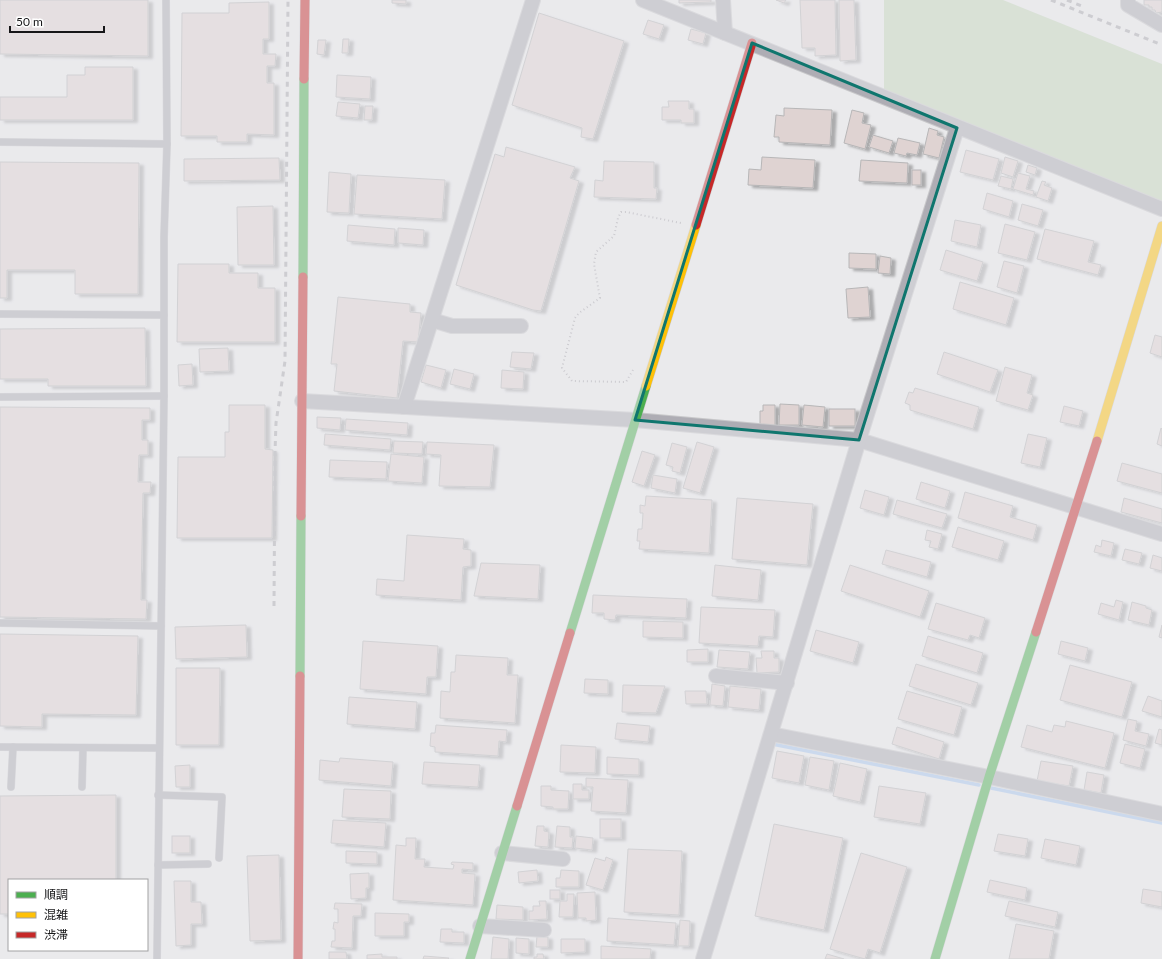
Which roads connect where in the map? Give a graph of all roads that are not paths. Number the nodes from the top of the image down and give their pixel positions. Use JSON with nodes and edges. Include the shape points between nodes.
{"nodes":[{"id":1,"x":166,"y":0,"type":"edge"},
{"id":2,"x":305,"y":0,"type":"edge"},
{"id":3,"x":533,"y":0,"type":"edge"},
{"id":4,"x":643,"y":0,"type":"edge"},
{"id":5,"x":723,"y":0,"type":"edge"},
{"id":6,"x":1125,"y":2,"type":"edge"},
{"id":7,"x":1162,"y":25,"type":"edge"},
{"id":8,"x":725,"y":33,"type":"junction"},
{"id":9,"x":752,"y":43,"type":"junction"},
{"id":10,"x":957,"y":128,"type":"junction"},
{"id":11,"x":0,"y":142,"type":"edge"},
{"id":12,"x":167,"y":144,"type":"junction"},
{"id":13,"x":1162,"y":209,"type":"edge"},
{"id":14,"x":1162,"y":226,"type":"edge"},
{"id":15,"x":0,"y":314,"type":"edge"},
{"id":16,"x":164,"y":315,"type":"junction"},
{"id":17,"x":432,"y":320,"type":"junction"},
{"id":18,"x":521,"y":326,"type":"dead end"},
{"id":19,"x":164,"y":396,"type":"junction"},
{"id":20,"x":0,"y":397,"type":"edge"},
{"id":21,"x":302,"y":401,"type":"junction"},
{"id":22,"x":404,"y":407,"type":"junction"},
{"id":23,"x":635,"y":420,"type":"junction"},
{"id":24,"x":859,"y":440,"type":"junction"},
{"id":25,"x":1077,"y":507,"type":"junction"},
{"id":26,"x":1162,"y":534,"type":"edge"},
{"id":27,"x":0,"y":622,"type":"edge"},
{"id":28,"x":161,"y":626,"type":"junction"},
{"id":29,"x":716,"y":676,"type":"dead end"},
{"id":30,"x":787,"y":682,"type":"junction"},
{"id":31,"x":771,"y":734,"type":"junction"},
{"id":32,"x":0,"y":747,"type":"edge"},
{"id":33,"x":13,"y":747,"type":"junction"},
{"id":34,"x":83,"y":748,"type":"junction"},
{"id":35,"x":159,"y":748,"type":"junction"},
{"id":36,"x":989,"y":777,"type":"junction"},
{"id":37,"x":82,"y":787,"type":"dead end"},
{"id":38,"x":11,"y":788,"type":"dead end"},
{"id":39,"x":158,"y":795,"type":"junction"},
{"id":40,"x":1162,"y":814,"type":"edge"},
{"id":41,"x":502,"y":853,"type":"junction"},
{"id":42,"x":219,"y":858,"type":"dead end"},
{"id":43,"x":563,"y":859,"type":"dead end"},
{"id":44,"x":208,"y":864,"type":"dead end"},
{"id":45,"x":158,"y":865,"type":"junction"},
{"id":46,"x":480,"y":926,"type":"junction"},
{"id":47,"x":544,"y":930,"type":"dead end"},
{"id":48,"x":157,"y":959,"type":"edge"},
{"id":49,"x":298,"y":959,"type":"edge"},
{"id":50,"x":470,"y":959,"type":"edge"},
{"id":51,"x":703,"y":959,"type":"edge"},
{"id":52,"x":935,"y":959,"type":"edge"}],
"edges":[{"from":1,"to":12,"type":"lane"},
{"from":2,"to":21,"type":"street"},
{"from":3,"to":17,"type":"street"},
{"from":4,"to":8,"type":"street"},
{"from":5,"to":8,"type":"street"},
{"from":6,"to":7,"type":"street"},
{"from":8,"to":9,"type":"street"},
{"from":9,"to":10,"type":"street"},
{"from":9,"to":23,"type":"street"},
{"from":10,"to":13,"type":"street"},
{"from":10,"to":24,"type":"street"},
{"from":11,"to":12,"type":"lane"},
{"from":12,"to":16,"type":"lane"},
{"from":14,"to":25,"type":"street"},
{"from":15,"to":16,"type":"lane"},
{"from":16,"to":19,"type":"lane"},
{"from":17,"to":18,"type":"street","via":[[452,326]]},
{"from":17,"to":22,"type":"street"},
{"from":19,"to":20,"type":"lane"},
{"from":19,"to":28,"type":"lane"},
{"from":21,"to":22,"type":"street"},
{"from":21,"to":49,"type":"street"},
{"from":22,"to":23,"type":"street"},
{"from":23,"to":24,"type":"street"},
{"from":23,"to":41,"type":"street"},
{"from":24,"to":25,"type":"street"},
{"from":24,"to":30,"type":"street"},
{"from":25,"to":26,"type":"street"},
{"from":25,"to":36,"type":"street"},
{"from":27,"to":28,"type":"lane"},
{"from":28,"to":35,"type":"lane"},
{"from":29,"to":30,"type":"street"},
{"from":30,"to":31,"type":"street"},
{"from":31,"to":36,"type":"street"},
{"from":31,"to":51,"type":"street"},
{"from":32,"to":33,"type":"lane"},
{"from":33,"to":34,"type":"lane"},
{"from":33,"to":38,"type":"lane"},
{"from":34,"to":35,"type":"lane"},
{"from":34,"to":37,"type":"lane"},
{"from":35,"to":39,"type":"lane"},
{"from":36,"to":40,"type":"street"},
{"from":36,"to":52,"type":"street"},
{"from":39,"to":42,"type":"lane","via":[[222,796]]},
{"from":39,"to":45,"type":"lane"},
{"from":41,"to":43,"type":"street"},
{"from":41,"to":46,"type":"street"},
{"from":44,"to":45,"type":"lane"},
{"from":45,"to":48,"type":"lane"},
{"from":46,"to":47,"type":"street"},
{"from":46,"to":50,"type":"street"}]}
